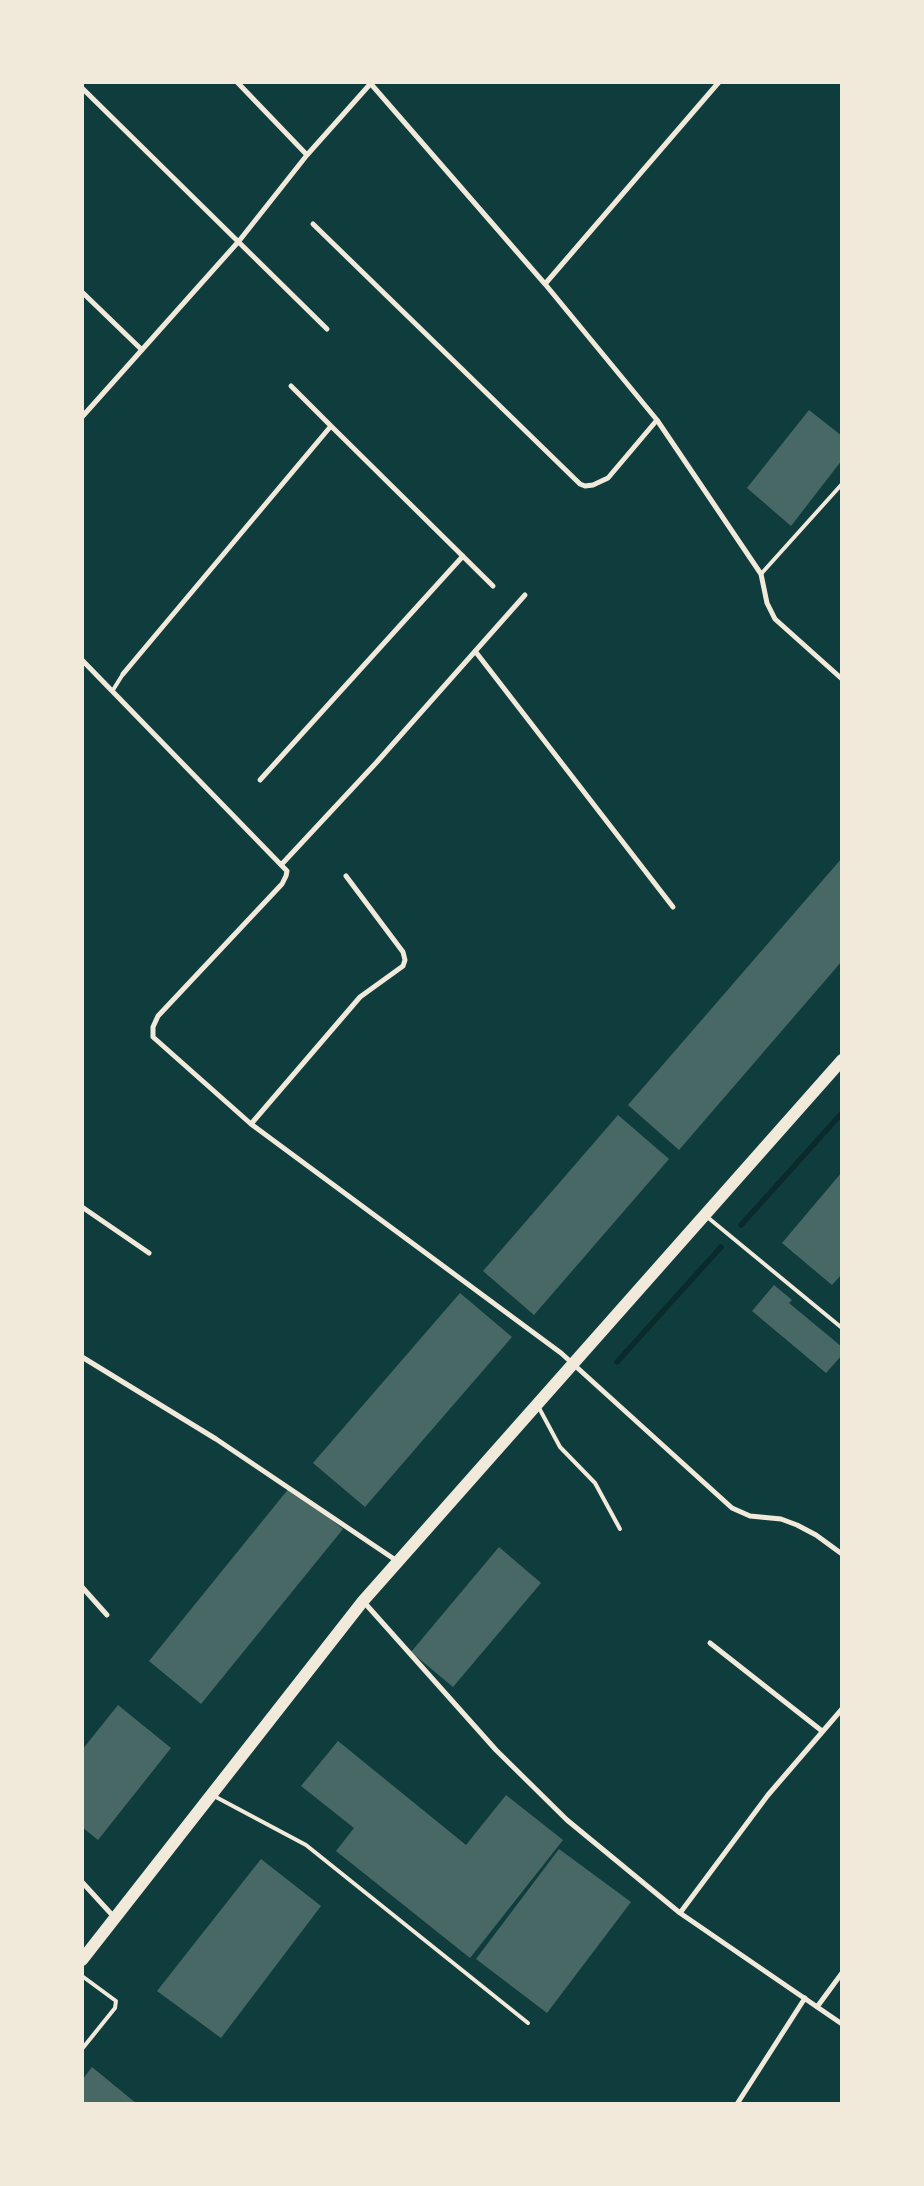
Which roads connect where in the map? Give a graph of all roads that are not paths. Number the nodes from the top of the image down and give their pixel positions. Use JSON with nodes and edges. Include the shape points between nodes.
{"nodes":[{"id":1,"x":236,"y":82,"type":"edge"},
{"id":2,"x":718,"y":82,"type":"edge"},
{"id":3,"x":372,"y":83,"type":"edge"},
{"id":4,"x":82,"y":88,"type":"edge"},
{"id":5,"x":307,"y":155,"type":"junction"},
{"id":6,"x":313,"y":224,"type":"dead end"},
{"id":7,"x":239,"y":240,"type":"junction"},
{"id":8,"x":545,"y":284,"type":"junction"},
{"id":9,"x":82,"y":292,"type":"edge"},
{"id":10,"x":327,"y":329,"type":"dead end"},
{"id":11,"x":142,"y":350,"type":"junction"},
{"id":12,"x":291,"y":386,"type":"dead end"},
{"id":13,"x":82,"y":417,"type":"edge"},
{"id":14,"x":657,"y":420,"type":"junction"},
{"id":15,"x":331,"y":426,"type":"junction"},
{"id":16,"x":842,"y":484,"type":"edge"},
{"id":17,"x":463,"y":556,"type":"junction"},
{"id":18,"x":761,"y":574,"type":"junction"},
{"id":19,"x":493,"y":586,"type":"dead end"},
{"id":20,"x":525,"y":595,"type":"dead end"},
{"id":21,"x":476,"y":651,"type":"junction"},
{"id":22,"x":82,"y":660,"type":"edge"},
{"id":23,"x":123,"y":674,"type":"joint"},
{"id":24,"x":842,"y":679,"type":"edge"},
{"id":25,"x":113,"y":690,"type":"junction"},
{"id":26,"x":260,"y":780,"type":"dead end"},
{"id":27,"x":281,"y":865,"type":"junction"},
{"id":28,"x":346,"y":876,"type":"dead end"},
{"id":29,"x":673,"y":906,"type":"dead end"},
{"id":30,"x":842,"y":1060,"type":"edge"},
{"id":31,"x":251,"y":1124,"type":"junction"},
{"id":32,"x":82,"y":1207,"type":"edge"},
{"id":33,"x":705,"y":1214,"type":"junction"},
{"id":34,"x":149,"y":1253,"type":"dead end"},
{"id":35,"x":842,"y":1328,"type":"edge"},
{"id":36,"x":82,"y":1357,"type":"edge"},
{"id":37,"x":572,"y":1365,"type":"junction"},
{"id":38,"x":537,"y":1404,"type":"junction"},
{"id":39,"x":620,"y":1529,"type":"dead end"},
{"id":40,"x":842,"y":1554,"type":"edge"},
{"id":41,"x":397,"y":1561,"type":"junction"},
{"id":42,"x":82,"y":1587,"type":"edge"},
{"id":43,"x":362,"y":1601,"type":"junction"},
{"id":44,"x":107,"y":1615,"type":"dead end"},
{"id":45,"x":710,"y":1643,"type":"dead end"},
{"id":46,"x":842,"y":1709,"type":"edge"},
{"id":47,"x":822,"y":1731,"type":"junction"},
{"id":48,"x":212,"y":1795,"type":"junction"},
{"id":49,"x":82,"y":1882,"type":"edge"},
{"id":50,"x":680,"y":1913,"type":"junction"},
{"id":51,"x":116,"y":1918,"type":"junction"},
{"id":52,"x":82,"y":1960,"type":"edge"},
{"id":53,"x":842,"y":1973,"type":"edge"},
{"id":54,"x":82,"y":1976,"type":"edge"},
{"id":55,"x":805,"y":1998,"type":"junction"},
{"id":56,"x":817,"y":2008,"type":"junction"},
{"id":57,"x":528,"y":2023,"type":"dead end"},
{"id":58,"x":842,"y":2024,"type":"edge"},
{"id":59,"x":82,"y":2049,"type":"edge"},
{"id":60,"x":737,"y":2104,"type":"edge"}],
"edges":[{"from":1,"to":5,"type":"street"},
{"from":2,"to":8,"type":"street"},
{"from":3,"to":5,"type":"street"},
{"from":3,"to":8,"type":"street"},
{"from":4,"to":7,"type":"street"},
{"from":5,"to":7,"type":"street"},
{"from":6,"to":14,"type":"street","via":[[580,484],[593,485],[608,478]]},
{"from":7,"to":10,"type":"street"},
{"from":7,"to":11,"type":"street"},
{"from":8,"to":14,"type":"street"},
{"from":9,"to":11,"type":"street"},
{"from":11,"to":13,"type":"street"},
{"from":12,"to":15,"type":"street"},
{"from":14,"to":18,"type":"street"},
{"from":15,"to":17,"type":"street"},
{"from":15,"to":23,"type":"street"},
{"from":16,"to":18,"type":"lane"},
{"from":17,"to":19,"type":"street"},
{"from":17,"to":26,"type":"street"},
{"from":18,"to":24,"type":"street","via":[[767,603],[775,619]]},
{"from":20,"to":21,"type":"street"},
{"from":21,"to":27,"type":"street"},
{"from":21,"to":29,"type":"street"},
{"from":22,"to":25,"type":"street"},
{"from":23,"to":25,"type":"lane"},
{"from":25,"to":27,"type":"street"},
{"from":27,"to":31,"type":"street","via":[[286,871],[282,884],[158,1016],[152,1027],[153,1036],[163,1047]]},
{"from":28,"to":31,"type":"street","via":[[403,952],[403,966],[360,997]]},
{"from":30,"to":33,"type":"main road"},
{"from":31,"to":37,"type":"street","via":[[561,1353]]},
{"from":32,"to":34,"type":"street"},
{"from":33,"to":35,"type":"lane"},
{"from":33,"to":37,"type":"main road"},
{"from":36,"to":41,"type":"street","via":[[216,1439]]},
{"from":37,"to":38,"type":"main road"},
{"from":37,"to":40,"type":"street","via":[[732,1508],[750,1516],[781,1519],[797,1525]]},
{"from":38,"to":39,"type":"lane","via":[[560,1447],[595,1483]]},
{"from":38,"to":41,"type":"main road"},
{"from":41,"to":43,"type":"main road"},
{"from":42,"to":44,"type":"street"},
{"from":43,"to":48,"type":"main road"},
{"from":43,"to":50,"type":"street","via":[[496,1750],[552,1806]]},
{"from":45,"to":47,"type":"street"},
{"from":46,"to":47,"type":"street"},
{"from":47,"to":50,"type":"street","via":[[768,1795]]},
{"from":48,"to":51,"type":"main road"},
{"from":48,"to":57,"type":"lane","via":[[306,1845]]},
{"from":49,"to":51,"type":"street"},
{"from":50,"to":55,"type":"street"},
{"from":51,"to":52,"type":"main road"},
{"from":53,"to":56,"type":"street"},
{"from":54,"to":59,"type":"lane","via":[[116,2001]]},
{"from":55,"to":56,"type":"street"},
{"from":55,"to":60,"type":"street"},
{"from":56,"to":58,"type":"street"}]}
